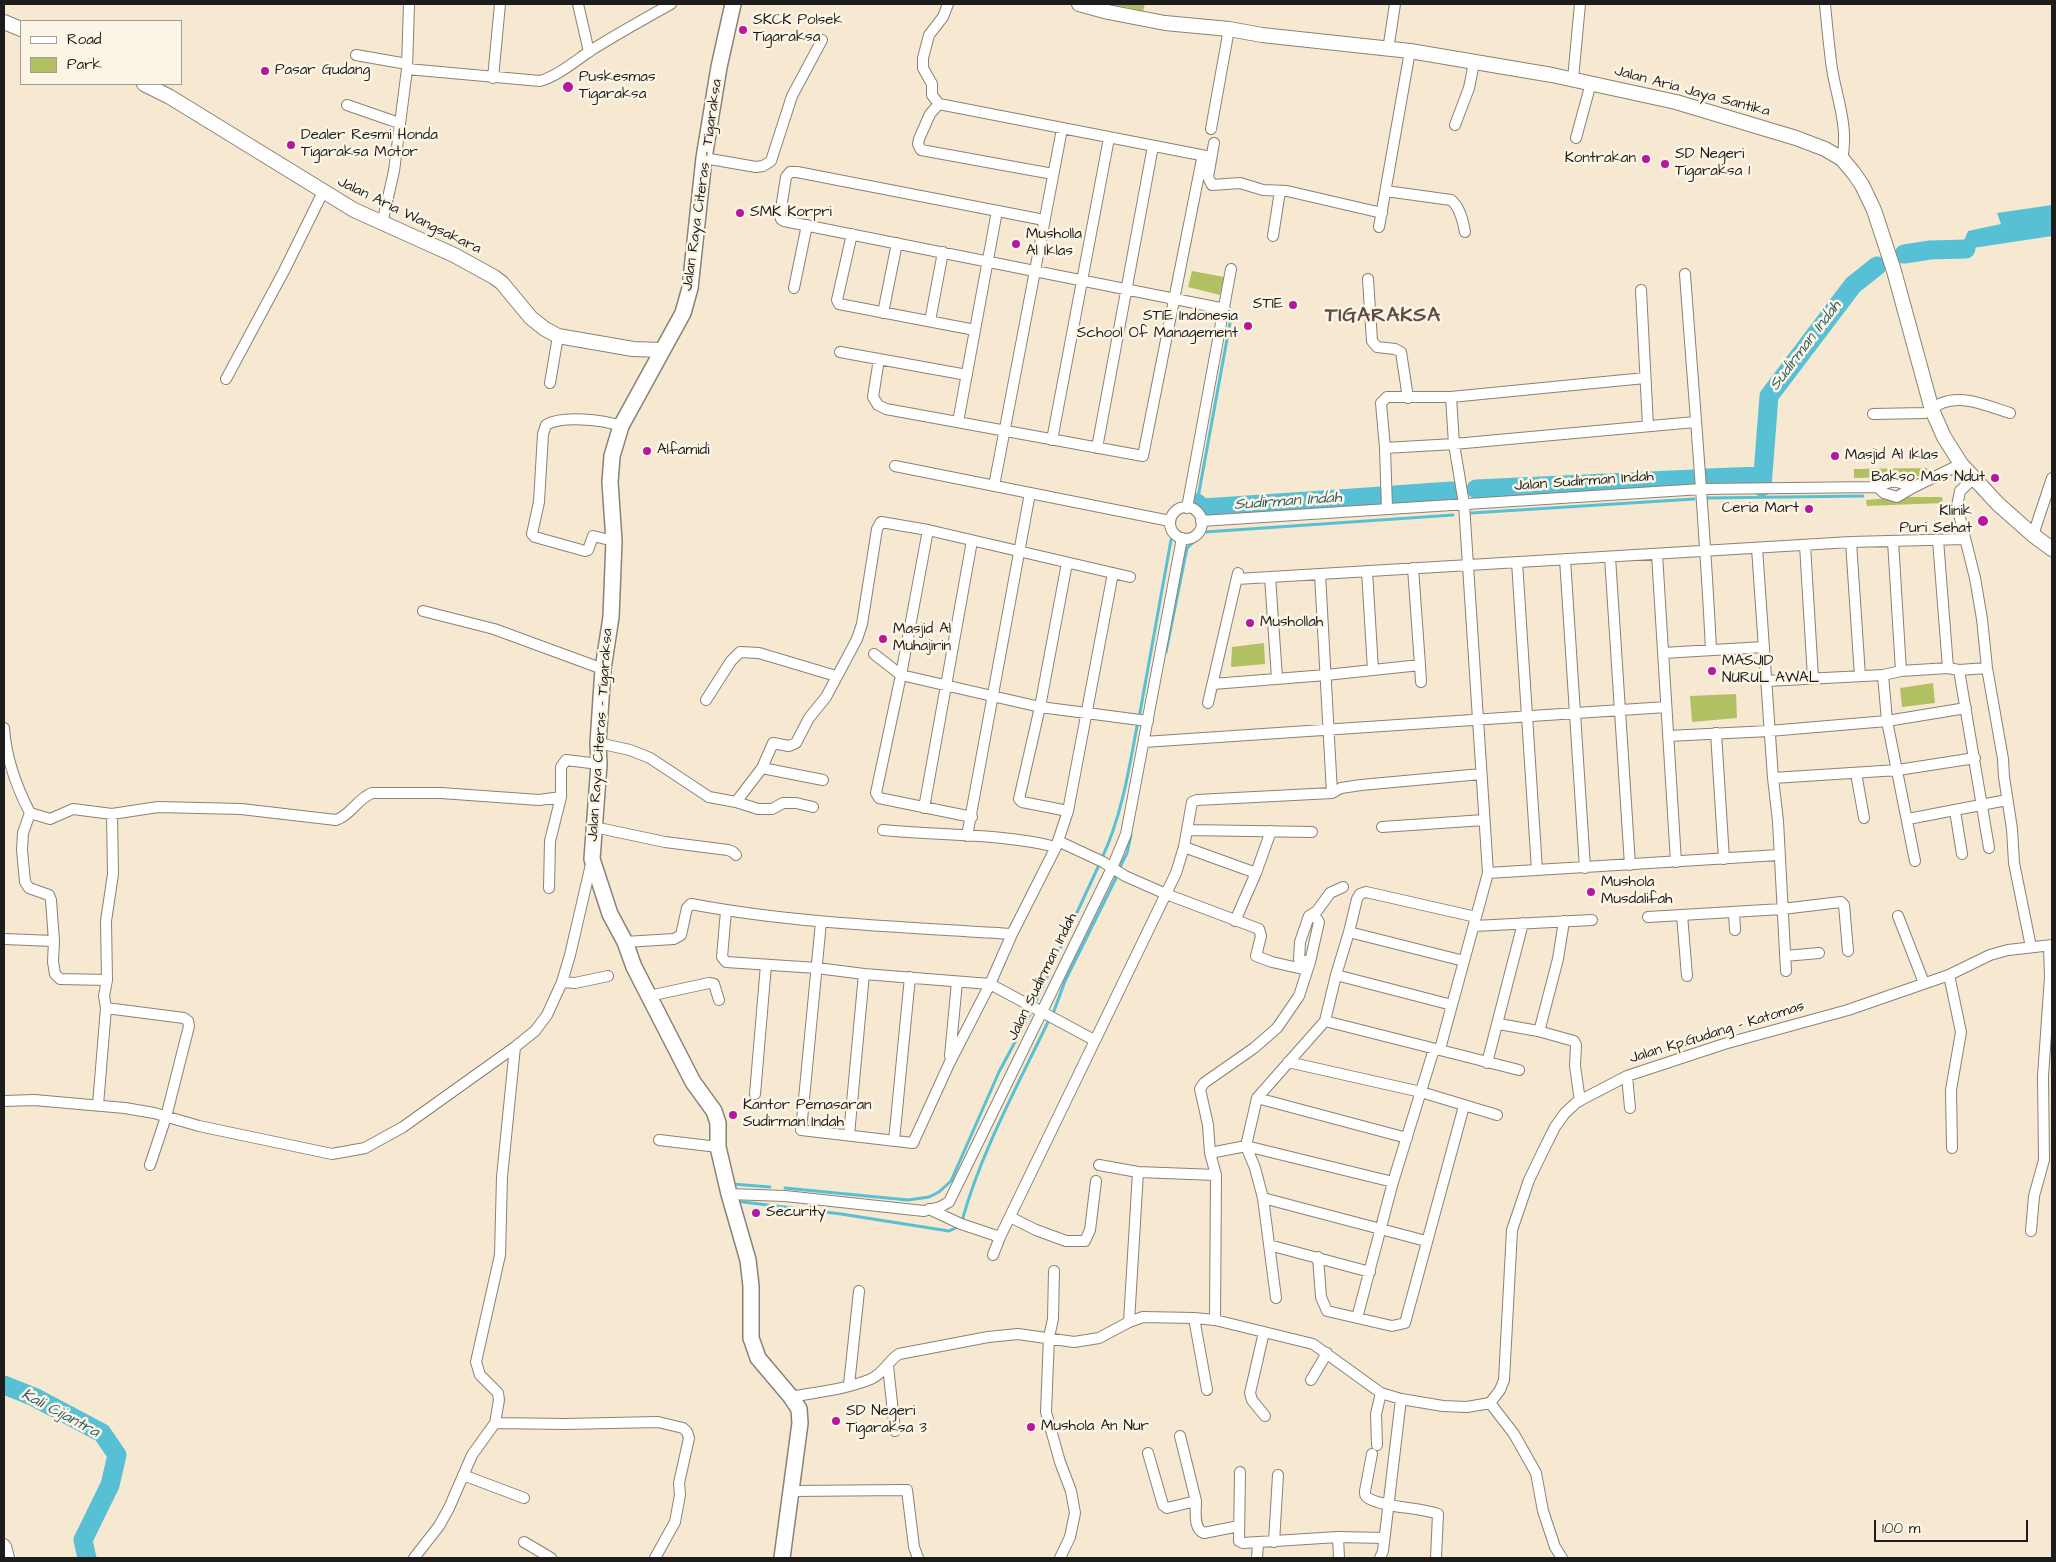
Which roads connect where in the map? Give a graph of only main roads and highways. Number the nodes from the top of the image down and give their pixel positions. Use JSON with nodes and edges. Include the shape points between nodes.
{"nodes":[{"id":1,"x":733,"y":4,"type":"edge"},
{"id":2,"x":782,"y":1558,"type":"edge"}],
"edges":[{"from":1,"to":2,"type":"main road","name":"Jalan Raya Citeras - Tigaraksa","via":[[704,158],[690,288],[683,313],[620,426],[612,456],[610,482],[614,541],[611,617],[598,743],[600,764],[592,858],[610,914],[634,967],[693,1082],[714,1111],[718,1123],[718,1147],[748,1260],[751,1338],[758,1358],[798,1409],[800,1423]]}]}
